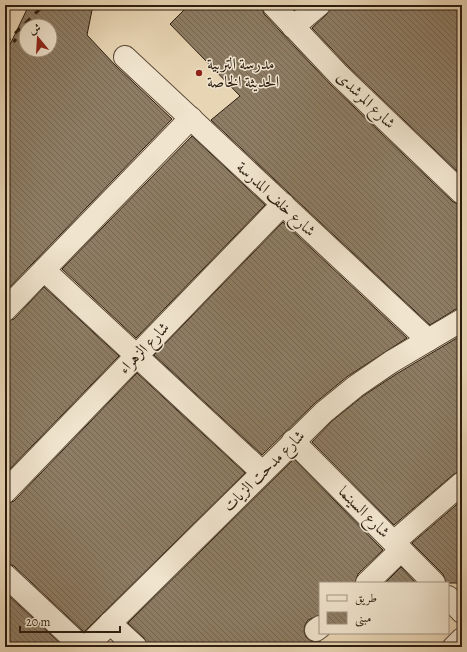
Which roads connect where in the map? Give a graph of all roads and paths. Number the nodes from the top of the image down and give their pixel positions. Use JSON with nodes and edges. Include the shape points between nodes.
{"nodes":[{"id":1,"x":273,"y":5,"type":"edge"},
{"id":2,"x":319,"y":5,"type":"edge"},
{"id":3,"x":293,"y":27,"type":"junction"},
{"id":4,"x":125,"y":57,"type":"dead end"},
{"id":5,"x":191,"y":118,"type":"junction"},
{"id":6,"x":462,"y":193,"type":"edge"},
{"id":7,"x":282,"y":204,"type":"junction"},
{"id":8,"x":44,"y":270,"type":"junction"},
{"id":9,"x":5,"y":310,"type":"edge"},
{"id":10,"x":462,"y":320,"type":"edge"},
{"id":11,"x":428,"y":340,"type":"junction"},
{"id":12,"x":136,"y":356,"type":"junction"},
{"id":13,"x":293,"y":441,"type":"junction"},
{"id":14,"x":262,"y":472,"type":"junction"},
{"id":15,"x":462,"y":482,"type":"edge"},
{"id":16,"x":5,"y":492,"type":"edge"},
{"id":17,"x":398,"y":546,"type":"junction"},
{"id":18,"x":5,"y":575,"type":"edge"},
{"id":19,"x":368,"y":582,"type":"edge"},
{"id":20,"x":433,"y":582,"type":"edge"},
{"id":21,"x":449,"y":598,"type":"edge"},
{"id":22,"x":462,"y":612,"type":"edge"},
{"id":23,"x":110,"y":623,"type":"junction"},
{"id":24,"x":462,"y":639,"type":"edge"},
{"id":25,"x":82,"y":647,"type":"edge"},
{"id":26,"x":86,"y":647,"type":"edge"},
{"id":27,"x":136,"y":647,"type":"edge"},
{"id":28,"x":454,"y":647,"type":"edge"}],
"edges":[{"from":1,"to":3,"type":"street","name":"شارع المرشدى"},
{"from":2,"to":3,"type":"street"},
{"from":3,"to":6,"type":"street","name":"شارع المرشدى","via":[[339,75]]},
{"from":4,"to":5,"type":"street","name":"شارع خلف المدرسة"},
{"from":5,"to":7,"type":"street","name":"شارع خلف المدرسة"},
{"from":5,"to":8,"type":"street"},
{"from":7,"to":11,"type":"street","name":"شارع خلف المدرسة"},
{"from":7,"to":12,"type":"street","name":"شارع الزهراء"},
{"from":8,"to":9,"type":"street"},
{"from":8,"to":12,"type":"street"},
{"from":10,"to":11,"type":"street","name":"شارع مدحت الزيات"},
{"from":11,"to":13,"type":"street","name":"شارع مدحت الزيات","via":[[356,386]]},
{"from":12,"to":14,"type":"street"},
{"from":12,"to":16,"type":"street","name":"شارع الزهراء"},
{"from":13,"to":14,"type":"street","name":"شارع مدحت الزيات"},
{"from":13,"to":17,"type":"street","name":"شارع السينما"},
{"from":14,"to":23,"type":"street","name":"شارع مدحت الزيات"},
{"from":15,"to":17,"type":"street"},
{"from":17,"to":19,"type":"street"},
{"from":17,"to":20,"type":"street","name":"شارع السينما"},
{"from":18,"to":25,"type":"street"},
{"from":21,"to":22,"type":"street"},
{"from":23,"to":26,"type":"street","name":"شارع مدحت الزيات"},
{"from":23,"to":27,"type":"street"},
{"from":24,"to":28,"type":"street"}]}
